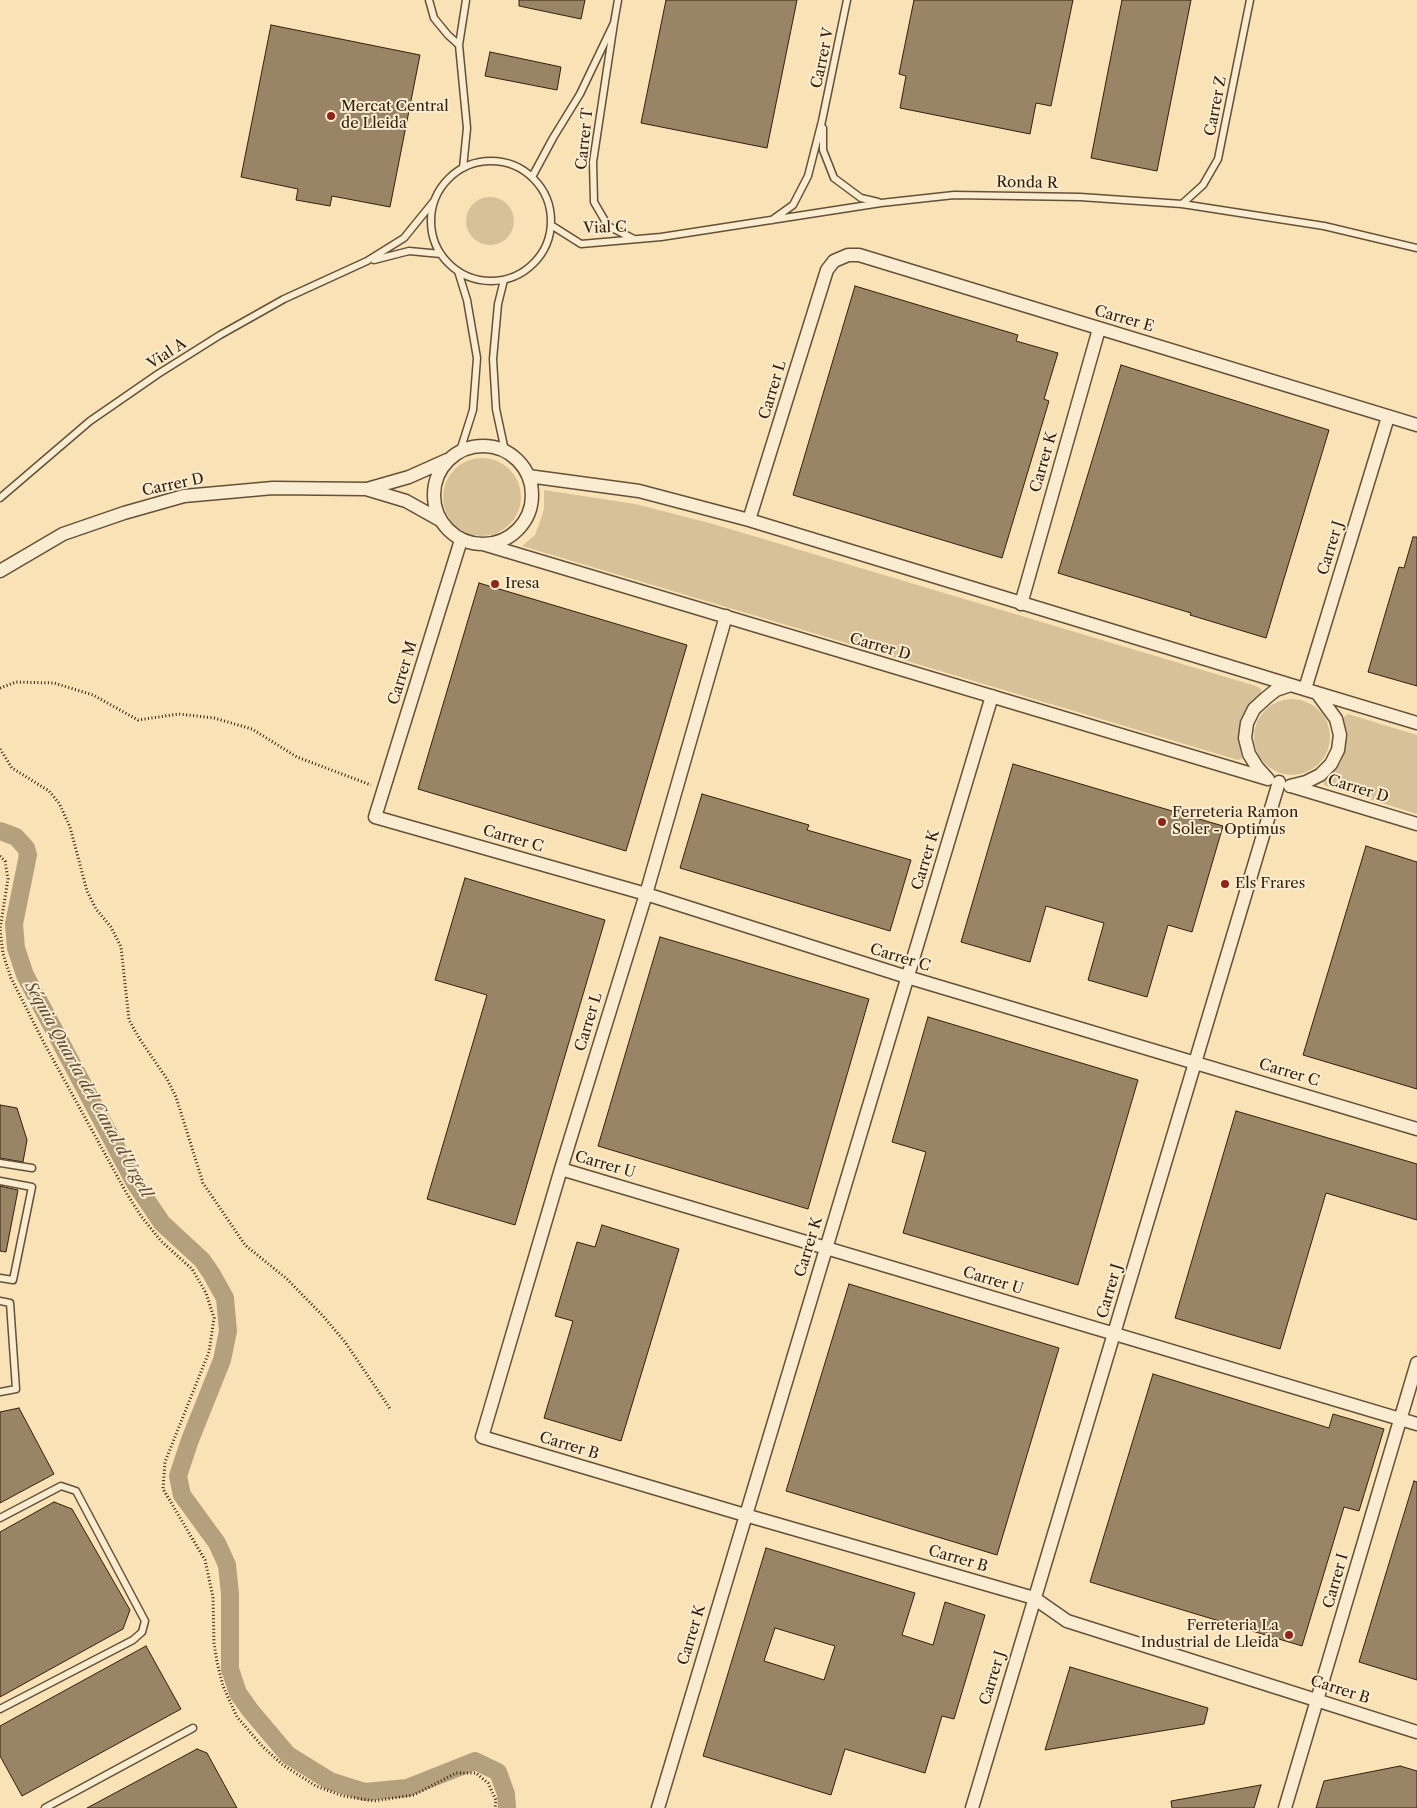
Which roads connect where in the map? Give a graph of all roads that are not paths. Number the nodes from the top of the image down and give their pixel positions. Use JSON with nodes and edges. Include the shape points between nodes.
{"nodes":[{"id":1,"x":429,"y":0,"type":"edge"},
{"id":2,"x":466,"y":0,"type":"edge"},
{"id":3,"x":618,"y":0,"type":"edge"},
{"id":4,"x":847,"y":0,"type":"edge"},
{"id":5,"x":1250,"y":0,"type":"edge"},
{"id":6,"x":614,"y":23,"type":"junction"},
{"id":7,"x":459,"y":45,"type":"junction"},
{"id":8,"x":822,"y":121,"type":"junction"},
{"id":9,"x":463,"y":168,"type":"junction"},
{"id":10,"x":532,"y":177,"type":"junction"},
{"id":11,"x":434,"y":201,"type":"junction"},
{"id":12,"x":881,"y":203,"type":"junction"},
{"id":13,"x":1182,"y":204,"type":"junction"},
{"id":14,"x":769,"y":222,"type":"junction"},
{"id":15,"x":551,"y":225,"type":"junction"},
{"id":16,"x":635,"y":240,"type":"junction"},
{"id":17,"x":1417,"y":248,"type":"edge"},
{"id":18,"x":441,"y":254,"type":"junction"},
{"id":19,"x":368,"y":261,"type":"junction"},
{"id":20,"x":827,"y":270,"type":"joint"},
{"id":21,"x":458,"y":271,"type":"junction"},
{"id":22,"x":504,"y":280,"type":"junction"},
{"id":23,"x":1099,"y":329,"type":"junction"},
{"id":24,"x":1388,"y":416,"type":"junction"},
{"id":25,"x":1417,"y":425,"type":"edge"},
{"id":26,"x":460,"y":451,"type":"junction"},
{"id":27,"x":504,"y":451,"type":"junction"},
{"id":28,"x":447,"y":460,"type":"junction"},
{"id":29,"x":528,"y":476,"type":"junction"},
{"id":30,"x":366,"y":489,"type":"junction"},
{"id":31,"x":0,"y":498,"type":"edge"},
{"id":32,"x":440,"y":520,"type":"junction"},
{"id":33,"x":749,"y":520,"type":"junction"},
{"id":34,"x":461,"y":540,"type":"junction"},
{"id":35,"x":483,"y":544,"type":"junction"},
{"id":36,"x":0,"y":571,"type":"edge"},
{"id":37,"x":1021,"y":604,"type":"junction"},
{"id":38,"x":726,"y":616,"type":"junction"},
{"id":39,"x":1292,"y":685,"type":"junction"},
{"id":40,"x":1311,"y":691,"type":"junction"},
{"id":41,"x":992,"y":696,"type":"junction"},
{"id":42,"x":1417,"y":723,"type":"edge"},
{"id":43,"x":1279,"y":782,"type":"junction"},
{"id":44,"x":375,"y":817,"type":"joint"},
{"id":45,"x":1417,"y":824,"type":"edge"},
{"id":46,"x":646,"y":894,"type":"junction"},
{"id":47,"x":908,"y":977,"type":"junction"},
{"id":48,"x":1194,"y":1061,"type":"junction"},
{"id":49,"x":1417,"y":1129,"type":"edge"},
{"id":50,"x":0,"y":1162,"type":"edge"},
{"id":51,"x":32,"y":1168,"type":"dead end"},
{"id":52,"x":560,"y":1169,"type":"junction"},
{"id":53,"x":0,"y":1181,"type":"edge"},
{"id":54,"x":826,"y":1248,"type":"junction"},
{"id":55,"x":0,"y":1278,"type":"edge"},
{"id":56,"x":0,"y":1301,"type":"edge"},
{"id":57,"x":1114,"y":1334,"type":"junction"},
{"id":58,"x":1417,"y":1364,"type":"edge"},
{"id":59,"x":0,"y":1392,"type":"edge"},
{"id":60,"x":1400,"y":1419,"type":"junction"},
{"id":61,"x":1417,"y":1424,"type":"edge"},
{"id":62,"x":482,"y":1437,"type":"joint"},
{"id":63,"x":745,"y":1515,"type":"junction"},
{"id":64,"x":0,"y":1518,"type":"edge"},
{"id":65,"x":1034,"y":1598,"type":"junction"},
{"id":66,"x":1318,"y":1700,"type":"junction"},
{"id":67,"x":0,"y":1709,"type":"edge"},
{"id":68,"x":193,"y":1728,"type":"dead end"},
{"id":69,"x":1417,"y":1732,"type":"edge"},
{"id":70,"x":45,"y":1808,"type":"edge"},
{"id":71,"x":658,"y":1808,"type":"edge"},
{"id":72,"x":972,"y":1808,"type":"edge"},
{"id":73,"x":1286,"y":1808,"type":"edge"}],
"edges":[{"from":1,"to":7,"type":"lane","via":[[434,18]]},
{"from":2,"to":7,"type":"lane"},
{"from":3,"to":6,"type":"lane","name":"Carrer T"},
{"from":4,"to":8,"type":"lane","name":"Carrer V"},
{"from":5,"to":13,"type":"lane","name":"Carrer Z","via":[[1218,159],[1203,185]]},
{"from":6,"to":10,"type":"lane","name":"Carrer T","via":[[580,94]]},
{"from":6,"to":16,"type":"lane","name":"Carrer T","via":[[593,162],[594,202],[608,226]]},
{"from":7,"to":9,"type":"lane","via":[[468,128]]},
{"from":8,"to":12,"type":"lane","name":"Carrer V","via":[[823,150],[834,178],[862,198]]},
{"from":8,"to":14,"type":"lane","name":"Carrer V","via":[[808,176],[796,202]]},
{"from":9,"to":10,"type":"lane","via":[[480,161],[499,161],[517,166]]},
{"from":9,"to":11,"type":"lane","via":[[450,176]]},
{"from":10,"to":15,"type":"lane","via":[[550,207]]},
{"from":11,"to":18,"type":"lane","via":[[433,237]]},
{"from":11,"to":19,"type":"lane","name":"Vial A","via":[[404,238]]},
{"from":12,"to":13,"type":"lane","name":"Ronda R","via":[[954,195],[1080,196]]},
{"from":12,"to":14,"type":"lane","name":"Ronda R"},
{"from":13,"to":17,"type":"lane","name":"Ronda R","via":[[1324,226]]},
{"from":14,"to":16,"type":"lane","name":"Ronda R"},
{"from":15,"to":16,"type":"lane","name":"Vial C","via":[[581,244]]},
{"from":15,"to":22,"type":"lane","via":[[547,244],[537,260]]},
{"from":18,"to":19,"type":"lane","name":"Vial A","via":[[409,251]]},
{"from":18,"to":21,"type":"lane"},
{"from":19,"to":31,"type":"lane","name":"Vial A","via":[[284,299],[166,369],[90,421]]},
{"from":20,"to":23,"type":"street","name":"Carrer E","via":[[834,261],[848,255],[859,255]]},
{"from":20,"to":33,"type":"street","name":"Carrer L"},
{"from":21,"to":22,"type":"lane","via":[[472,278]]},
{"from":21,"to":26,"type":"lane","via":[[467,300],[477,358],[473,410]]},
{"from":22,"to":27,"type":"lane","via":[[498,304],[493,359],[496,409]]},
{"from":23,"to":24,"type":"street","name":"Carrer E"},
{"from":23,"to":37,"type":"street","name":"Carrer K"},
{"from":24,"to":25,"type":"street","name":"Carrer E"},
{"from":24,"to":40,"type":"street","name":"Carrer J"},
{"from":26,"to":27,"type":"street","via":[[482,446]]},
{"from":26,"to":28,"type":"street"},
{"from":27,"to":29,"type":"street","via":[[523,466]]},
{"from":28,"to":30,"type":"street","name":"Carrer D","via":[[409,477]]},
{"from":28,"to":32,"type":"street","via":[[434,489],[434,505]]},
{"from":29,"to":33,"type":"street","via":[[639,491]]},
{"from":29,"to":35,"type":"street","via":[[532,492],[524,523],[499,542]]},
{"from":30,"to":32,"type":"street","name":"Carrer D","via":[[406,501]]},
{"from":30,"to":36,"type":"street","name":"Carrer D","via":[[273,488],[184,496],[63,534]]},
{"from":32,"to":34,"type":"street"},
{"from":33,"to":37,"type":"street"},
{"from":34,"to":35,"type":"street"},
{"from":34,"to":44,"type":"street","name":"Carrer M"},
{"from":35,"to":38,"type":"street","name":"Carrer D"},
{"from":37,"to":39,"type":"street"},
{"from":38,"to":41,"type":"street","name":"Carrer D"},
{"from":38,"to":46,"type":"street","name":"Carrer L"},
{"from":39,"to":40,"type":"street"},
{"from":39,"to":43,"type":"street","via":[[1276,690],[1266,698],[1254,709],[1247,723],[1245,738],[1249,754],[1257,767]]},
{"from":40,"to":42,"type":"street"},
{"from":40,"to":43,"type":"street","via":[[1336,719],[1340,734],[1338,750],[1320,775],[1306,782]]},
{"from":41,"to":43,"type":"street","name":"Carrer D"},
{"from":41,"to":47,"type":"street","name":"Carrer K"},
{"from":43,"to":45,"type":"street","name":"Carrer D"},
{"from":43,"to":48,"type":"street","name":"Carrer J"},
{"from":44,"to":46,"type":"street","name":"Carrer C"},
{"from":46,"to":47,"type":"street","name":"Carrer C"},
{"from":46,"to":52,"type":"street","name":"Carrer L"},
{"from":47,"to":48,"type":"street","name":"Carrer C"},
{"from":47,"to":54,"type":"street","name":"Carrer K"},
{"from":48,"to":49,"type":"street","name":"Carrer C"},
{"from":48,"to":57,"type":"street","name":"Carrer J"},
{"from":50,"to":51,"type":"lane"},
{"from":52,"to":54,"type":"street","name":"Carrer U"},
{"from":52,"to":62,"type":"street","name":"Carrer L"},
{"from":53,"to":55,"type":"lane","via":[[32,1187],[14,1280]]},
{"from":54,"to":57,"type":"street","name":"Carrer U"},
{"from":54,"to":63,"type":"street","name":"Carrer K"},
{"from":56,"to":59,"type":"lane","via":[[10,1303],[16,1389]]},
{"from":57,"to":60,"type":"street","name":"Carrer U"},
{"from":57,"to":65,"type":"street","name":"Carrer J"},
{"from":58,"to":60,"type":"street","name":"Carrer I"},
{"from":60,"to":61,"type":"street","name":"Carrer U"},
{"from":60,"to":66,"type":"street","name":"Carrer I"},
{"from":62,"to":63,"type":"street","name":"Carrer B"},
{"from":63,"to":65,"type":"street","name":"Carrer B"},
{"from":63,"to":71,"type":"street","name":"Carrer K"},
{"from":64,"to":67,"type":"lane","via":[[61,1486],[76,1491],[145,1621],[142,1632],[133,1640]]},
{"from":65,"to":66,"type":"street","name":"Carrer B","via":[[1067,1622]]},
{"from":65,"to":72,"type":"street","name":"Carrer J"},
{"from":66,"to":69,"type":"street","name":"Carrer B"},
{"from":66,"to":73,"type":"street","name":"Carrer I"},
{"from":68,"to":70,"type":"lane"}]}
